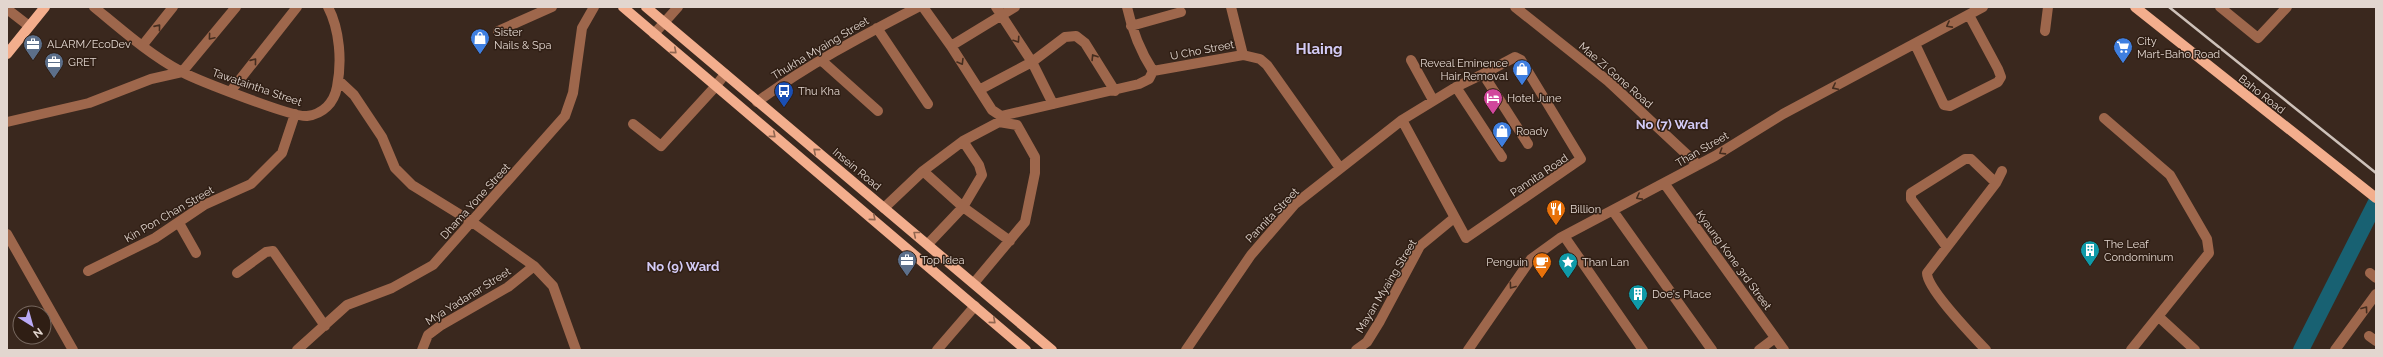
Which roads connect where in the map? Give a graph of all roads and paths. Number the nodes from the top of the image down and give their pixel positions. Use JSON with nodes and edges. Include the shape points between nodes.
{"nodes":[{"id":1,"x":45,"y":7,"type":"edge"},
{"id":2,"x":94,"y":7,"type":"edge"},
{"id":3,"x":173,"y":7,"type":"edge"},
{"id":4,"x":236,"y":7,"type":"edge"},
{"id":5,"x":297,"y":7,"type":"edge"},
{"id":6,"x":328,"y":7,"type":"edge"},
{"id":7,"x":552,"y":7,"type":"edge"},
{"id":8,"x":594,"y":7,"type":"edge"},
{"id":9,"x":623,"y":7,"type":"edge"},
{"id":10,"x":646,"y":7,"type":"edge"},
{"id":11,"x":678,"y":7,"type":"edge"},
{"id":12,"x":918,"y":7,"type":"edge"},
{"id":13,"x":923,"y":7,"type":"edge"},
{"id":14,"x":1015,"y":7,"type":"edge"},
{"id":15,"x":1127,"y":7,"type":"edge"},
{"id":16,"x":1231,"y":7,"type":"edge"},
{"id":17,"x":1516,"y":7,"type":"edge"},
{"id":18,"x":1983,"y":7,"type":"edge"},
{"id":19,"x":2048,"y":7,"type":"edge"},
{"id":20,"x":2135,"y":7,"type":"edge"},
{"id":21,"x":2287,"y":7,"type":"edge"},
{"id":22,"x":7,"y":9,"type":"edge"},
{"id":23,"x":2227,"y":9,"type":"edge"},
{"id":24,"x":106,"y":11,"type":"edge"},
{"id":25,"x":998,"y":11,"type":"edge"},
{"id":26,"x":1181,"y":12,"type":"dead end"},
{"id":27,"x":1969,"y":14,"type":"junction"},
{"id":28,"x":664,"y":23,"type":"junction"},
{"id":29,"x":29,"y":26,"type":"junction"},
{"id":30,"x":1131,"y":26,"type":"junction"},
{"id":31,"x":878,"y":28,"type":"junction"},
{"id":32,"x":498,"y":31,"type":"dead end"},
{"id":33,"x":2045,"y":31,"type":"dead end"},
{"id":34,"x":654,"y":34,"type":"junction"},
{"id":35,"x":1914,"y":44,"type":"junction"},
{"id":36,"x":142,"y":46,"type":"junction"},
{"id":37,"x":951,"y":46,"type":"junction"},
{"id":38,"x":7,"y":54,"type":"edge"},
{"id":39,"x":1243,"y":55,"type":"junction"},
{"id":40,"x":821,"y":60,"type":"junction"},
{"id":41,"x":1411,"y":60,"type":"dead end"},
{"id":42,"x":1032,"y":62,"type":"junction"},
{"id":43,"x":1153,"y":71,"type":"junction"},
{"id":44,"x":182,"y":72,"type":"junction"},
{"id":45,"x":725,"y":74,"type":"junction"},
{"id":46,"x":1483,"y":74,"type":"junction"},
{"id":47,"x":338,"y":80,"type":"junction"},
{"id":48,"x":715,"y":87,"type":"junction"},
{"id":49,"x":1456,"y":87,"type":"junction"},
{"id":50,"x":979,"y":90,"type":"junction"},
{"id":51,"x":1115,"y":90,"type":"junction"},
{"id":52,"x":230,"y":92,"type":"junction"},
{"id":53,"x":1433,"y":100,"type":"junction"},
{"id":54,"x":757,"y":102,"type":"junction"},
{"id":55,"x":928,"y":104,"type":"dead end"},
{"id":56,"x":1053,"y":104,"type":"junction"},
{"id":57,"x":878,"y":111,"type":"dead end"},
{"id":58,"x":295,"y":114,"type":"junction"},
{"id":59,"x":2104,"y":118,"type":"dead end"},
{"id":60,"x":1402,"y":120,"type":"junction"},
{"id":61,"x":7,"y":122,"type":"edge"},
{"id":62,"x":633,"y":124,"type":"dead end"},
{"id":63,"x":964,"y":141,"type":"junction"},
{"id":64,"x":1528,"y":144,"type":"dead end"},
{"id":65,"x":1502,"y":157,"type":"dead end"},
{"id":66,"x":1698,"y":165,"type":"junction"},
{"id":67,"x":1340,"y":168,"type":"junction"},
{"id":68,"x":923,"y":171,"type":"junction"},
{"id":69,"x":2002,"y":171,"type":"dead end"},
{"id":70,"x":1664,"y":183,"type":"junction"},
{"id":71,"x":1996,"y":183,"type":"junction"},
{"id":72,"x":2376,"y":198,"type":"edge"},
{"id":73,"x":963,"y":207,"type":"junction"},
{"id":74,"x":884,"y":208,"type":"junction"},
{"id":75,"x":1613,"y":211,"type":"junction"},
{"id":76,"x":1454,"y":218,"type":"junction"},
{"id":77,"x":472,"y":222,"type":"junction"},
{"id":78,"x":179,"y":223,"type":"junction"},
{"id":79,"x":7,"y":234,"type":"edge"},
{"id":80,"x":1564,"y":236,"type":"junction"},
{"id":81,"x":1010,"y":241,"type":"junction"},
{"id":82,"x":928,"y":244,"type":"junction"},
{"id":83,"x":1946,"y":246,"type":"junction"},
{"id":84,"x":196,"y":253,"type":"dead end"},
{"id":85,"x":534,"y":266,"type":"junction"},
{"id":86,"x":88,"y":271,"type":"dead end"},
{"id":87,"x":237,"y":273,"type":"dead end"},
{"id":88,"x":974,"y":282,"type":"junction"},
{"id":89,"x":2376,"y":294,"type":"edge"},
{"id":90,"x":987,"y":296,"type":"junction"},
{"id":91,"x":975,"y":306,"type":"junction"},
{"id":92,"x":2159,"y":317,"type":"junction"},
{"id":93,"x":325,"y":326,"type":"junction"},
{"id":94,"x":1775,"y":338,"type":"junction"},
{"id":95,"x":73,"y":350,"type":"edge"},
{"id":96,"x":297,"y":350,"type":"edge"},
{"id":97,"x":422,"y":350,"type":"edge"},
{"id":98,"x":576,"y":350,"type":"edge"},
{"id":99,"x":937,"y":350,"type":"edge"},
{"id":100,"x":1026,"y":350,"type":"edge"},
{"id":101,"x":1052,"y":350,"type":"edge"},
{"id":102,"x":1186,"y":350,"type":"edge"},
{"id":103,"x":1356,"y":350,"type":"edge"},
{"id":104,"x":1468,"y":350,"type":"edge"},
{"id":105,"x":1643,"y":350,"type":"edge"},
{"id":106,"x":1712,"y":350,"type":"edge"},
{"id":107,"x":1759,"y":350,"type":"edge"},
{"id":108,"x":1784,"y":350,"type":"edge"},
{"id":109,"x":1986,"y":350,"type":"edge"},
{"id":110,"x":2130,"y":350,"type":"edge"},
{"id":111,"x":2196,"y":350,"type":"edge"},
{"id":112,"x":2335,"y":350,"type":"edge"}],
"edges":[{"from":1,"to":29,"type":"main road"},
{"from":2,"to":24,"type":"street","name":"Tawataintha Street"},
{"from":36,"to":3,"type":"street","one_way":true},
{"from":4,"to":44,"type":"street","one_way":true},
{"from":52,"to":5,"type":"street","one_way":true},
{"from":6,"to":47,"type":"street","name":"Tawataintha Street","via":[[333,16],[338,41]]},
{"from":7,"to":32,"type":"street"},
{"from":8,"to":77,"type":"street","name":"Dhama Yone Street","via":[[582,28],[573,93],[565,116]]},
{"from":9,"to":34,"type":"main road"},
{"from":10,"to":28,"type":"main road","name":"Insein Road"},
{"from":11,"to":28,"type":"street"},
{"from":12,"to":31,"type":"street","name":"Thukha Myaing Street"},
{"from":13,"to":37,"type":"street"},
{"from":14,"to":25,"type":"street"},
{"from":15,"to":30,"type":"street"},
{"from":16,"to":39,"type":"street"},
{"from":17,"to":66,"type":"street","name":"Mae Zi Gone Road","via":[[1608,81]]},
{"from":18,"to":27,"type":"street","name":"Than Street"},
{"from":19,"to":33,"type":"street"},
{"from":20,"to":72,"type":"main road","name":"Baho Road"},
{"from":21,"to":23,"type":"street","via":[[2258,38]]},
{"from":22,"to":29,"type":"street"},
{"from":24,"to":36,"type":"street","name":"Tawataintha Street"},
{"from":25,"to":37,"type":"street"},
{"from":25,"to":42,"type":"street","one_way":true},
{"from":26,"to":30,"type":"street"},
{"from":27,"to":35,"type":"street","name":"Than Street","one_way":true},
{"from":27,"to":35,"type":"street","via":[[2001,76],[1998,82],[1950,106],[1944,105]]},
{"from":28,"to":34,"type":"street"},
{"from":28,"to":45,"type":"main road","name":"Insein Road"},
{"from":29,"to":38,"type":"main road"},
{"from":30,"to":43,"type":"street"},
{"from":31,"to":40,"type":"street","name":"Thukha Myaing Street"},
{"from":31,"to":55,"type":"street"},
{"from":34,"to":48,"type":"main road","one_way":true},
{"from":35,"to":66,"type":"street","name":"Than Street","one_way":true,"via":[[1783,114]]},
{"from":36,"to":44,"type":"street","name":"Tawataintha Street"},
{"from":37,"to":50,"type":"street","one_way":true},
{"from":39,"to":43,"type":"street","name":"U Cho Street"},
{"from":39,"to":67,"type":"street","name":"U Cho Street","via":[[1260,59],[1267,65]]},
{"from":40,"to":54,"type":"street","name":"Thukha Myaing Street","via":[[791,77]]},
{"from":40,"to":57,"type":"street"},
{"from":41,"to":53,"type":"street"},
{"from":42,"to":50,"type":"street"},
{"from":51,"to":42,"type":"street","one_way":true,"via":[[1085,43],[1076,36],[1065,37]]},
{"from":42,"to":56,"type":"street"},
{"from":43,"to":51,"type":"street","via":[[1149,79],[1139,84]]},
{"from":44,"to":52,"type":"street","name":"Tawataintha Street"},
{"from":44,"to":61,"type":"street","via":[[151,79],[89,103]]},
{"from":45,"to":48,"type":"street"},
{"from":45,"to":54,"type":"main road","name":"Insein Road"},
{"from":46,"to":49,"type":"street","name":"Pannita Street"},
{"from":46,"to":64,"type":"street"},
{"from":46,"to":76,"type":"street","name":"Pannita Road","via":[[1515,57],[1519,58],[1581,159],[1467,238]]},
{"from":47,"to":58,"type":"street","name":"Tawataintha Street","via":[[335,96],[330,104],[318,113],[305,116]]},
{"from":47,"to":77,"type":"street","via":[[354,95],[382,137],[395,168],[412,185]]},
{"from":48,"to":62,"type":"street","via":[[661,146]]},
{"from":48,"to":91,"type":"main road","one_way":true},
{"from":49,"to":53,"type":"street","name":"Pannita Street"},
{"from":49,"to":65,"type":"street"},
{"from":50,"to":56,"type":"street","via":[[992,110],[1001,116]]},
{"from":51,"to":56,"type":"street"},
{"from":52,"to":58,"type":"street","name":"Tawataintha Street"},
{"from":53,"to":60,"type":"street","name":"Pannita Street"},
{"from":74,"to":54,"type":"main road","name":"Insein Road","one_way":true},
{"from":58,"to":78,"type":"street","name":"Kin Pon Chan Street","via":[[282,153],[251,184],[204,205]]},
{"from":59,"to":92,"type":"street","via":[[2170,175],[2207,239],[2209,253]]},
{"from":60,"to":67,"type":"street","name":"Pannita Street"},
{"from":60,"to":76,"type":"street"},
{"from":63,"to":68,"type":"street"},
{"from":63,"to":73,"type":"street","via":[[979,165],[982,175]]},
{"from":63,"to":81,"type":"street","via":[[999,122],[1017,126],[1035,157],[1035,173],[1025,222]]},
{"from":66,"to":70,"type":"street","name":"Than Street"},
{"from":67,"to":102,"type":"street","name":"Pannita Street","via":[[1296,204],[1251,255]]},
{"from":68,"to":73,"type":"street"},
{"from":68,"to":74,"type":"street"},
{"from":69,"to":71,"type":"street"},
{"from":70,"to":75,"type":"street","name":"Than Street","one_way":true},
{"from":70,"to":94,"type":"street","name":"Kyaung Kone 3rd Street"},
{"from":71,"to":83,"type":"street"},
{"from":71,"to":83,"type":"street","via":[[1971,159],[1965,159],[1911,193],[1912,199]]},
{"from":73,"to":81,"type":"street"},
{"from":73,"to":82,"type":"street"},
{"from":82,"to":74,"type":"main road","name":"Insein Road","one_way":true},
{"from":75,"to":80,"type":"street","name":"Than Street"},
{"from":75,"to":106,"type":"street"},
{"from":76,"to":103,"type":"street","name":"Mayan Myaing Street","via":[[1420,246],[1380,322],[1367,342]]},
{"from":77,"to":85,"type":"street"},
{"from":77,"to":93,"type":"street","name":"Dhama Yone Street","via":[[421,274],[347,305]]},
{"from":78,"to":84,"type":"street"},
{"from":78,"to":86,"type":"street","name":"Kin Pon Chan Street","via":[[155,238]]},
{"from":79,"to":95,"type":"street"},
{"from":80,"to":104,"type":"street","name":"Than Street","one_way":true,"via":[[1531,259]]},
{"from":80,"to":105,"type":"street"},
{"from":81,"to":88,"type":"street"},
{"from":82,"to":88,"type":"main road","name":"Insein Road"},
{"from":83,"to":109,"type":"street","via":[[1927,273],[1929,282]]},
{"from":85,"to":97,"type":"street","name":"Mya Yadanar Street","via":[[508,287],[428,335]]},
{"from":85,"to":98,"type":"street","via":[[553,286]]},
{"from":87,"to":93,"type":"street","via":[[266,252],[273,251]]},
{"from":88,"to":90,"type":"main road","name":"Insein Road"},
{"from":112,"to":89,"type":"street","one_way":true},
{"from":90,"to":91,"type":"main road"},
{"from":90,"to":101,"type":"main road","name":"Insein Road"},
{"from":91,"to":99,"type":"street"},
{"from":91,"to":100,"type":"main road","one_way":true},
{"from":92,"to":110,"type":"street"},
{"from":92,"to":111,"type":"street"},
{"from":93,"to":96,"type":"street","name":"Dhama Yone Street"},
{"from":94,"to":107,"type":"street"},
{"from":94,"to":108,"type":"street","name":"Kyaung Kone 3rd Street"}]}
